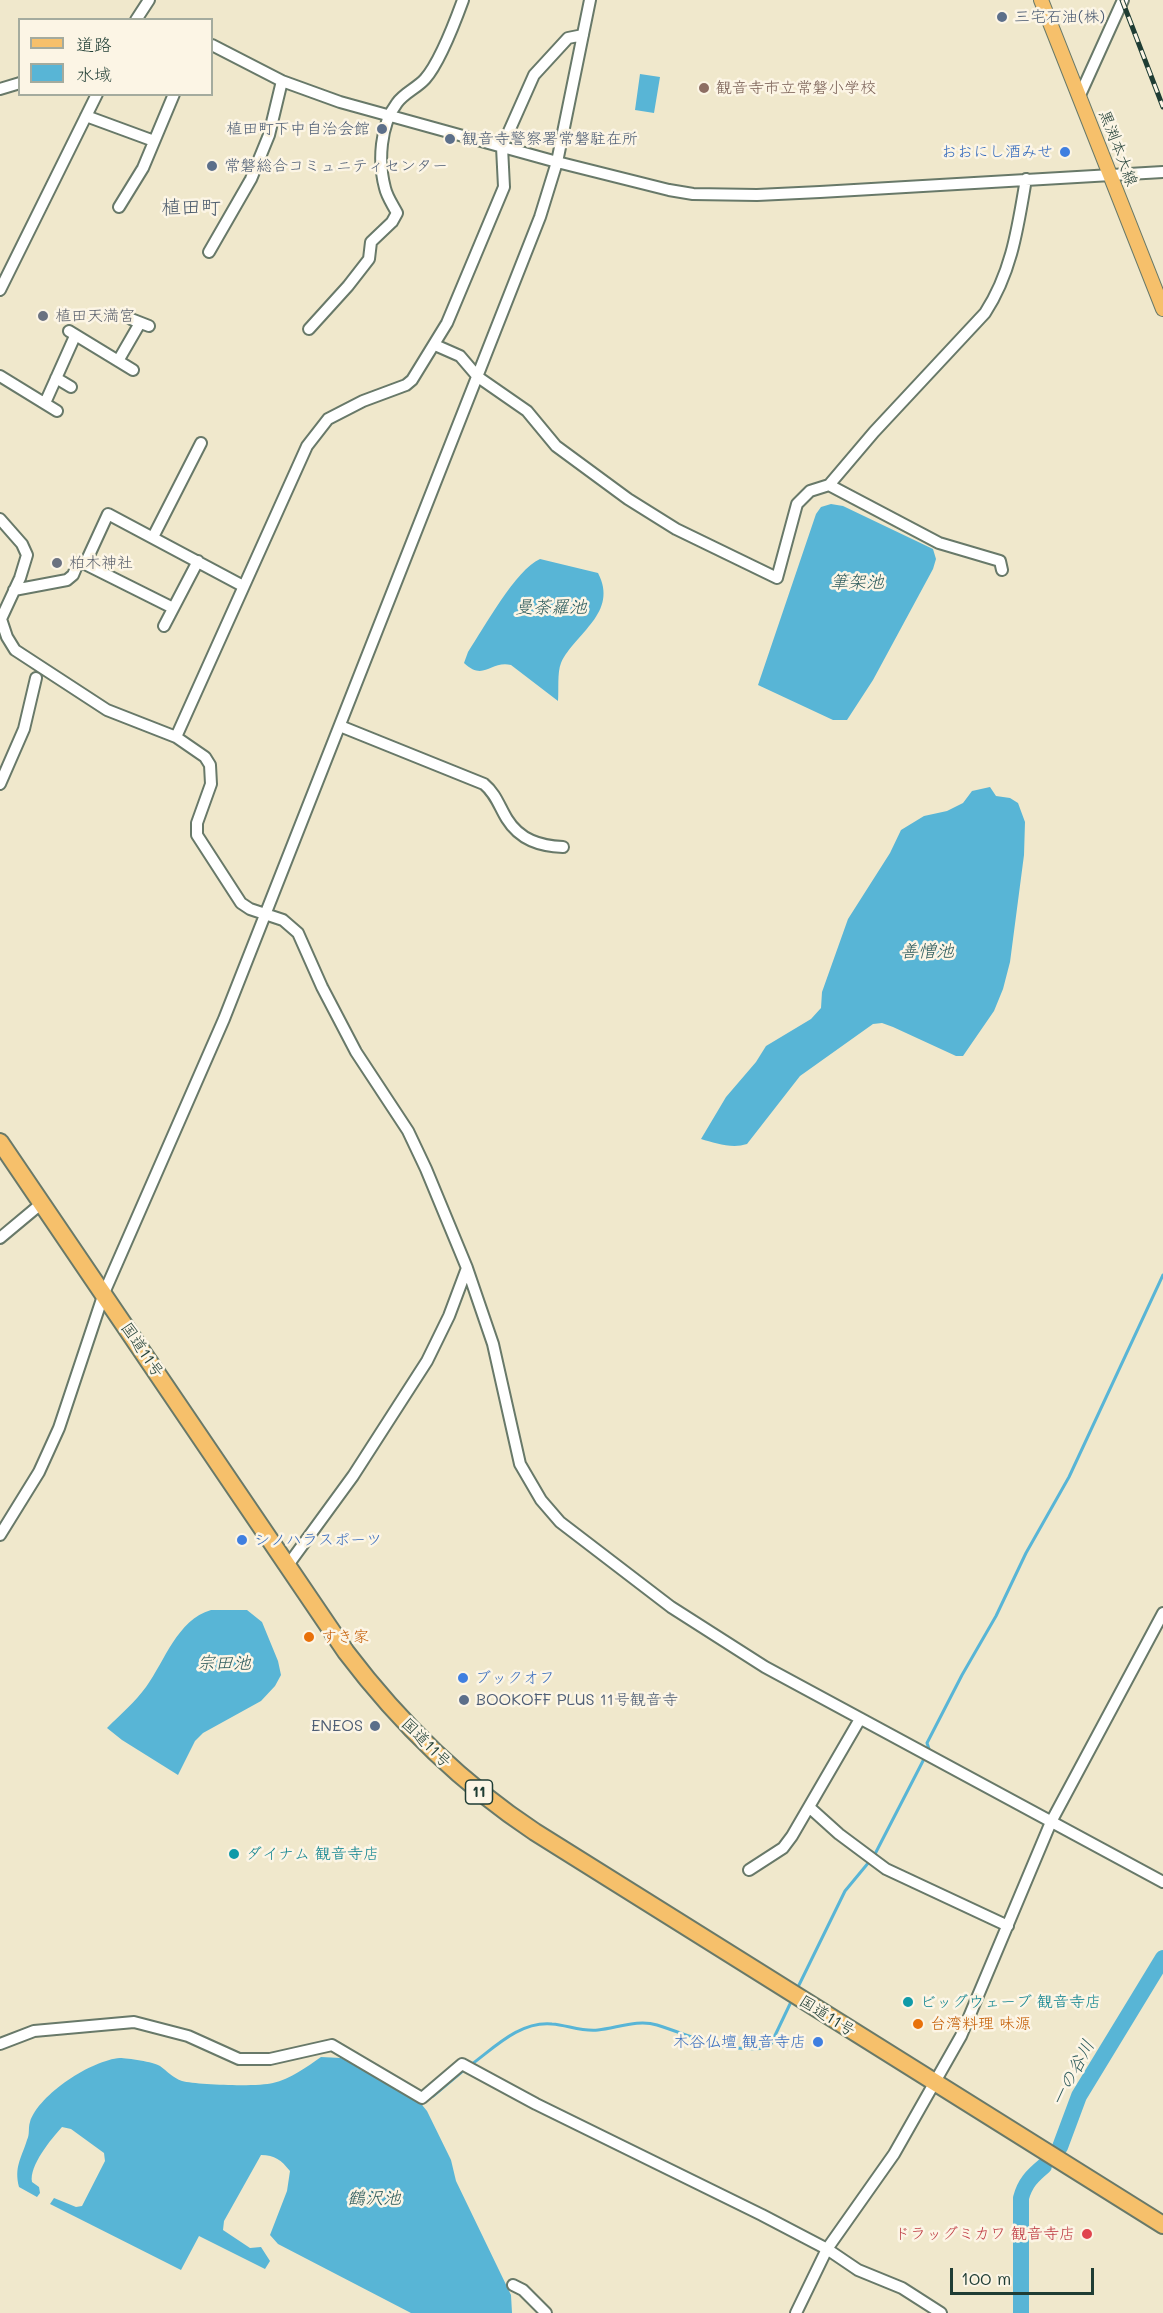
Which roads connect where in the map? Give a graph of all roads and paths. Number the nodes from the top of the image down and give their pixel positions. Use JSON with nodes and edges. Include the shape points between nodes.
{"nodes":[{"id":1,"x":149,"y":0,"type":"edge"},
{"id":2,"x":464,"y":0,"type":"edge"},
{"id":3,"x":590,"y":0,"type":"edge"},
{"id":4,"x":1041,"y":0,"type":"edge"},
{"id":5,"x":1123,"y":0,"type":"edge"},
{"id":6,"x":137,"y":18,"type":"edge"},
{"id":7,"x":583,"y":35,"type":"junction"},
{"id":8,"x":213,"y":46,"type":"edge"},
{"id":9,"x":282,"y":81,"type":"junction"},
{"id":10,"x":18,"y":84,"type":"edge"},
{"id":11,"x":0,"y":89,"type":"edge"},
{"id":12,"x":1080,"y":95,"type":"junction"},
{"id":13,"x":96,"y":96,"type":"edge"},
{"id":14,"x":173,"y":96,"type":"edge"},
{"id":15,"x":86,"y":116,"type":"junction"},
{"id":16,"x":389,"y":116,"type":"junction"},
{"id":17,"x":154,"y":141,"type":"junction"},
{"id":18,"x":502,"y":147,"type":"junction"},
{"id":19,"x":557,"y":162,"type":"junction"},
{"id":20,"x":1163,"y":172,"type":"edge"},
{"id":21,"x":1110,"y":174,"type":"junction"},
{"id":22,"x":1026,"y":179,"type":"junction"},
{"id":23,"x":119,"y":207,"type":"dead end"},
{"id":24,"x":209,"y":252,"type":"dead end"},
{"id":25,"x":0,"y":290,"type":"edge"},
{"id":26,"x":1163,"y":309,"type":"edge"},
{"id":27,"x":140,"y":323,"type":"dead end"},
{"id":28,"x":309,"y":329,"type":"dead end"},
{"id":29,"x":435,"y":345,"type":"junction"},
{"id":30,"x":118,"y":361,"type":"junction"},
{"id":31,"x":133,"y":370,"type":"dead end"},
{"id":32,"x":0,"y":376,"type":"edge"},
{"id":33,"x":478,"y":377,"type":"junction"},
{"id":34,"x":56,"y":378,"type":"junction"},
{"id":35,"x":71,"y":387,"type":"dead end"},
{"id":36,"x":45,"y":402,"type":"junction"},
{"id":37,"x":57,"y":411,"type":"dead end"},
{"id":38,"x":201,"y":443,"type":"dead end"},
{"id":39,"x":829,"y":485,"type":"junction"},
{"id":40,"x":0,"y":519,"type":"edge"},
{"id":41,"x":153,"y":537,"type":"junction"},
{"id":42,"x":198,"y":561,"type":"junction"},
{"id":43,"x":85,"y":564,"type":"junction"},
{"id":44,"x":1002,"y":570,"type":"dead end"},
{"id":45,"x":243,"y":586,"type":"junction"},
{"id":46,"x":14,"y":590,"type":"junction"},
{"id":47,"x":173,"y":608,"type":"junction"},
{"id":48,"x":164,"y":626,"type":"dead end"},
{"id":49,"x":36,"y":678,"type":"dead end"},
{"id":50,"x":339,"y":726,"type":"junction"},
{"id":51,"x":176,"y":737,"type":"junction"},
{"id":52,"x":0,"y":784,"type":"edge"},
{"id":53,"x":563,"y":847,"type":"dead end"},
{"id":54,"x":266,"y":915,"type":"junction"},
{"id":55,"x":0,"y":1142,"type":"edge"},
{"id":56,"x":42,"y":1203,"type":"junction"},
{"id":57,"x":0,"y":1238,"type":"edge"},
{"id":58,"x":467,"y":1268,"type":"junction"},
{"id":59,"x":104,"y":1293,"type":"junction"},
{"id":60,"x":0,"y":1535,"type":"edge"},
{"id":61,"x":288,"y":1565,"type":"junction"},
{"id":62,"x":1163,"y":1613,"type":"edge"},
{"id":63,"x":860,"y":1719,"type":"junction"},
{"id":64,"x":809,"y":1807,"type":"junction"},
{"id":65,"x":1051,"y":1822,"type":"junction"},
{"id":66,"x":750,"y":1870,"type":"dead end"},
{"id":67,"x":1163,"y":1882,"type":"edge"},
{"id":68,"x":1008,"y":1926,"type":"junction"},
{"id":69,"x":0,"y":2044,"type":"edge"},
{"id":70,"x":933,"y":2082,"type":"junction"},
{"id":71,"x":1163,"y":2225,"type":"edge"},
{"id":72,"x":827,"y":2249,"type":"junction"},
{"id":73,"x":513,"y":2285,"type":"dead end"},
{"id":74,"x":546,"y":2313,"type":"edge"},
{"id":75,"x":796,"y":2313,"type":"edge"},
{"id":76,"x":942,"y":2313,"type":"edge"}],
"edges":[{"from":1,"to":6,"type":"street"},
{"from":2,"to":16,"type":"street","via":[[425,79],[397,102]]},
{"from":3,"to":7,"type":"street"},
{"from":4,"to":12,"type":"main road","name":"黒渕本大線"},
{"from":5,"to":12,"type":"street"},
{"from":7,"to":18,"type":"street","via":[[568,38],[534,75]]},
{"from":7,"to":19,"type":"street"},
{"from":8,"to":9,"type":"street"},
{"from":9,"to":16,"type":"street"},
{"from":9,"to":24,"type":"street","via":[[269,135],[251,179]]},
{"from":10,"to":11,"type":"street"},
{"from":12,"to":21,"type":"main road","name":"黒渕本大線"},
{"from":13,"to":15,"type":"street"},
{"from":14,"to":17,"type":"street"},
{"from":15,"to":17,"type":"street"},
{"from":15,"to":25,"type":"street"},
{"from":16,"to":18,"type":"street"},
{"from":16,"to":28,"type":"street","via":[[382,143],[382,165],[385,189],[397,213],[371,242],[369,259]]},
{"from":17,"to":23,"type":"street"},
{"from":18,"to":19,"type":"street"},
{"from":18,"to":29,"type":"street","via":[[504,186]]},
{"from":19,"to":22,"type":"street","via":[[669,190],[715,195]]},
{"from":19,"to":33,"type":"street","via":[[540,217]]},
{"from":20,"to":21,"type":"street"},
{"from":21,"to":22,"type":"street"},
{"from":21,"to":26,"type":"main road","name":"黒渕本大線"},
{"from":22,"to":39,"type":"street","via":[[1016,237],[998,294]]},
{"from":27,"to":30,"type":"street"},
{"from":29,"to":33,"type":"street","via":[[460,356]]},
{"from":29,"to":45,"type":"street","via":[[406,385],[363,401],[323,424],[307,446]]},
{"from":30,"to":31,"type":"street"},
{"from":30,"to":34,"type":"street","via":[[72,333]]},
{"from":32,"to":36,"type":"street"},
{"from":33,"to":39,"type":"street","via":[[527,411],[556,446],[628,499],[676,529],[777,578],[797,504],[810,490]]},
{"from":33,"to":50,"type":"street"},
{"from":34,"to":35,"type":"street"},
{"from":34,"to":36,"type":"street"},
{"from":36,"to":37,"type":"street"},
{"from":38,"to":41,"type":"street"},
{"from":39,"to":44,"type":"street","via":[[939,543],[1000,561]]},
{"from":40,"to":46,"type":"street","via":[[27,555]]},
{"from":41,"to":42,"type":"street"},
{"from":41,"to":43,"type":"street","via":[[108,514]]},
{"from":42,"to":45,"type":"street"},
{"from":42,"to":47,"type":"street"},
{"from":43,"to":46,"type":"street","via":[[78,563],[67,580]]},
{"from":43,"to":47,"type":"street"},
{"from":45,"to":51,"type":"street"},
{"from":46,"to":51,"type":"street","via":[[1,620],[15,650],[106,710]]},
{"from":47,"to":48,"type":"street"},
{"from":49,"to":52,"type":"street","via":[[24,729]]},
{"from":50,"to":53,"type":"street","via":[[484,784],[493,791],[508,821],[522,836],[542,846]]},
{"from":50,"to":54,"type":"street"},
{"from":51,"to":54,"type":"street","via":[[210,765],[211,784],[197,823],[197,835],[241,903]]},
{"from":54,"to":58,"type":"street","via":[[284,920],[298,933],[356,1052],[415,1143]]},
{"from":54,"to":59,"type":"street"},
{"from":55,"to":56,"type":"highway","name":"国道11号","number":"11"},
{"from":56,"to":57,"type":"street"},
{"from":56,"to":59,"type":"highway","name":"国道11号","number":"11"},
{"from":58,"to":61,"type":"street","via":[[427,1361],[353,1476]]},
{"from":58,"to":63,"type":"street","via":[[493,1344],[520,1464],[547,1508],[671,1607],[765,1667]]},
{"from":59,"to":60,"type":"street","via":[[59,1428],[39,1472]]},
{"from":59,"to":61,"type":"highway","name":"国道11号","number":"11"},
{"from":61,"to":70,"type":"highway","name":"国道11号","number":"11","via":[[369,1682],[424,1743],[476,1790],[549,1841]]},
{"from":62,"to":65,"type":"street"},
{"from":63,"to":64,"type":"street"},
{"from":63,"to":65,"type":"street"},
{"from":64,"to":66,"type":"street","via":[[783,1848]]},
{"from":64,"to":68,"type":"street","via":[[886,1869]]},
{"from":65,"to":67,"type":"street"},
{"from":65,"to":68,"type":"street"},
{"from":68,"to":70,"type":"street","via":[[961,2036]]},
{"from":69,"to":72,"type":"street","via":[[34,2031],[134,2022],[188,2036],[239,2058],[270,2059],[332,2045],[422,2098],[462,2064]]},
{"from":70,"to":71,"type":"highway","name":"国道11号","number":"11"},
{"from":70,"to":72,"type":"street","via":[[894,2154]]},
{"from":72,"to":75,"type":"street"},
{"from":72,"to":76,"type":"street","via":[[858,2270],[902,2288]]},
{"from":73,"to":74,"type":"street"}]}
